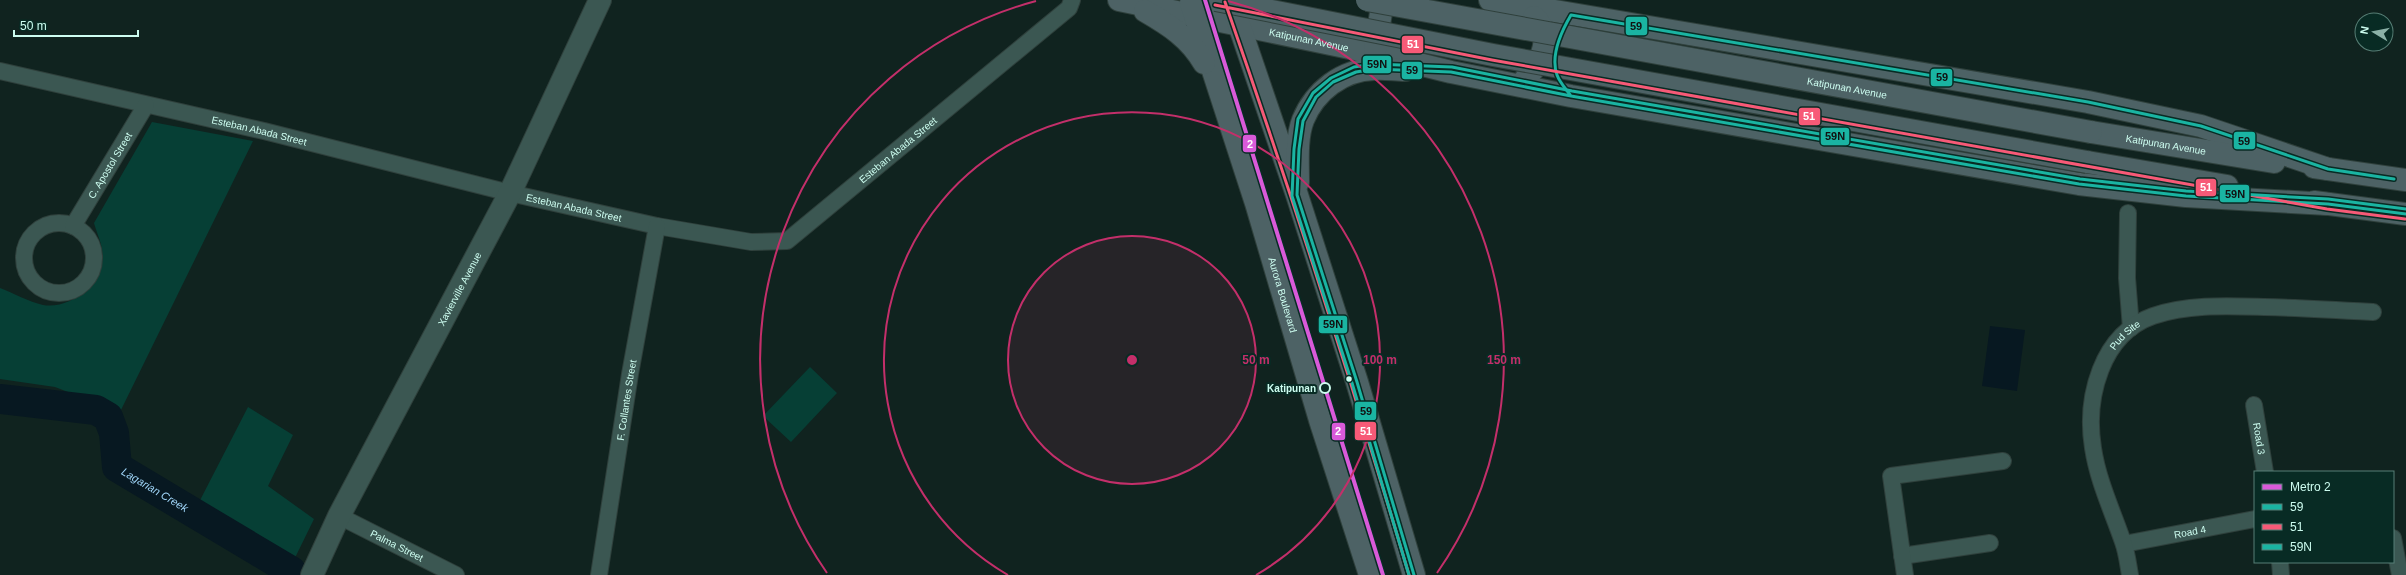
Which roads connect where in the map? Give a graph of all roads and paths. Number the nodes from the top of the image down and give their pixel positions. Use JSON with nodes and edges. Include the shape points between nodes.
{"nodes":[{"id":1,"x":600,"y":0,"type":"edge"},
{"id":2,"x":1072,"y":0,"type":"edge"},
{"id":3,"x":1216,"y":0,"type":"edge"},
{"id":4,"x":1230,"y":0,"type":"edge"},
{"id":5,"x":1368,"y":0,"type":"edge"},
{"id":6,"x":1383,"y":0,"type":"edge"},
{"id":7,"x":1490,"y":0,"type":"edge"},
{"id":8,"x":1123,"y":1,"type":"edge"},
{"id":9,"x":1522,"y":6,"type":"junction"},
{"id":10,"x":1193,"y":8,"type":"edge"},
{"id":11,"x":1571,"y":15,"type":"junction"},
{"id":12,"x":1238,"y":25,"type":"junction"},
{"id":13,"x":1374,"y":53,"type":"junction"},
{"id":14,"x":0,"y":71,"type":"edge"},
{"id":15,"x":1451,"y":72,"type":"junction"},
{"id":16,"x":1518,"y":86,"type":"junction"},
{"id":17,"x":1219,"y":88,"type":"junction"},
{"id":18,"x":1571,"y":96,"type":"junction"},
{"id":19,"x":146,"y":105,"type":"junction"},
{"id":20,"x":2328,"y":170,"type":"junction"},
{"id":21,"x":2406,"y":180,"type":"edge"},
{"id":22,"x":510,"y":193,"type":"junction"},
{"id":23,"x":1298,"y":195,"type":"junction"},
{"id":24,"x":2328,"y":204,"type":"junction"},
{"id":25,"x":2128,"y":213,"type":"dead end"},
{"id":26,"x":2406,"y":214,"type":"edge"},
{"id":27,"x":74,"y":226,"type":"junction"},
{"id":28,"x":657,"y":226,"type":"junction"},
{"id":29,"x":2373,"y":312,"type":"dead end"},
{"id":30,"x":2131,"y":328,"type":"junction"},
{"id":31,"x":2254,"y":405,"type":"dead end"},
{"id":32,"x":2003,"y":461,"type":"dead end"},
{"id":33,"x":2265,"y":471,"type":"edge"},
{"id":34,"x":339,"y":516,"type":"junction"},
{"id":35,"x":2254,"y":519,"type":"edge"},
{"id":36,"x":1990,"y":543,"type":"dead end"},
{"id":37,"x":2394,"y":543,"type":"edge"},
{"id":38,"x":2124,"y":544,"type":"junction"},
{"id":39,"x":1902,"y":556,"type":"junction"},
{"id":40,"x":2280,"y":563,"type":"edge"},
{"id":41,"x":312,"y":575,"type":"edge"},
{"id":42,"x":456,"y":575,"type":"edge"},
{"id":43,"x":599,"y":575,"type":"edge"},
{"id":44,"x":1370,"y":575,"type":"edge"},
{"id":45,"x":1414,"y":575,"type":"edge"},
{"id":46,"x":1905,"y":575,"type":"edge"},
{"id":47,"x":2130,"y":575,"type":"edge"},
{"id":48,"x":2281,"y":575,"type":"edge"},
{"id":49,"x":2400,"y":575,"type":"edge"}],
"edges":[{"from":1,"to":22,"type":"main road","name":"Xavierville Avenue"},
{"from":2,"to":28,"type":"street","name":"Esteban Abada Street","via":[[1069,8],[787,241],[751,242]]},
{"from":3,"to":24,"type":"main road","name":"Katipunan Avenue","bridge":true,"via":[[1493,56]]},
{"from":4,"to":12,"type":"main road"},
{"from":5,"to":20,"type":"main road","name":"Katipunan Avenue","bridge":true,"via":[[2091,132]]},
{"from":6,"to":13,"type":"main road"},
{"from":7,"to":9,"type":"main road","name":"Katipunan Avenue"},
{"from":8,"to":10,"type":"main road","name":"Katipunan Avenue"},
{"from":8,"to":17,"type":"main road","via":[[1167,24],[1191,43]]},
{"from":9,"to":11,"type":"main road","name":"Katipunan Avenue"},
{"from":9,"to":16,"type":"main road","via":[[1543,30],[1545,45],[1540,60]]},
{"from":10,"to":12,"type":"main road","name":"Katipunan Avenue"},
{"from":10,"to":17,"type":"main road","name":"Aurora Boulevard"},
{"from":11,"to":18,"type":"main road","via":[[1559,37],[1556,62],[1557,75]]},
{"from":11,"to":20,"type":"main road","name":"Katipunan Avenue","via":[[2088,102],[2201,126]]},
{"from":12,"to":13,"type":"main road","name":"Katipunan Avenue"},
{"from":12,"to":23,"type":"main road"},
{"from":13,"to":15,"type":"main road","name":"Katipunan Avenue"},
{"from":14,"to":19,"type":"street","name":"Esteban Abada Street"},
{"from":15,"to":16,"type":"main road","name":"Katipunan Avenue"},
{"from":15,"to":23,"type":"main road","via":[[1374,69],[1356,72],[1333,82],[1316,97],[1303,121],[1299,149]]},
{"from":16,"to":18,"type":"main road","name":"Katipunan Avenue"},
{"from":17,"to":44,"type":"main road","name":"Aurora Boulevard"},
{"from":18,"to":24,"type":"main road","name":"Katipunan Avenue","via":[[2079,184],[2186,196]]},
{"from":19,"to":22,"type":"street","name":"Esteban Abada Street","via":[[264,131]]},
{"from":19,"to":27,"type":"street","name":"C. Apostol Street"},
{"from":20,"to":21,"type":"main road","name":"Katipunan Avenue"},
{"from":22,"to":28,"type":"street","name":"Esteban Abada Street"},
{"from":22,"to":34,"type":"main road","name":"Xavierville Avenue"},
{"from":23,"to":45,"type":"main road"},
{"from":24,"to":26,"type":"main road","name":"Katipunan Avenue"},
{"from":25,"to":30,"type":"street","via":[[2127,278]]},
{"from":27,"to":27,"type":"street","via":[[52,223],[33,234],[27,244],[24,255],[29,276],[36,284],[47,290],[58,293],[70,291],[80,285],[91,271],[94,254],[90,242],[83,232]]},
{"from":28,"to":43,"type":"street","name":"F. Collantes Street","via":[[630,374]]},
{"from":29,"to":30,"type":"street","name":"Pud Site","via":[[2218,306],[2153,316]]},
{"from":30,"to":38,"type":"street","name":"Pud Site","via":[[2108,353],[2097,378],[2090,407],[2092,447],[2098,475]]},
{"from":31,"to":33,"type":"street","name":"Road 3"},
{"from":32,"to":39,"type":"street","via":[[1891,476]]},
{"from":34,"to":41,"type":"main road","name":"Xavierville Avenue"},
{"from":34,"to":42,"type":"street","name":"Palma Street"},
{"from":35,"to":38,"type":"street","name":"Road 4"},
{"from":36,"to":39,"type":"street"},
{"from":37,"to":49,"type":"street"},
{"from":38,"to":47,"type":"street","name":"Pud Site"},
{"from":39,"to":46,"type":"street"},
{"from":40,"to":48,"type":"street"}]}
